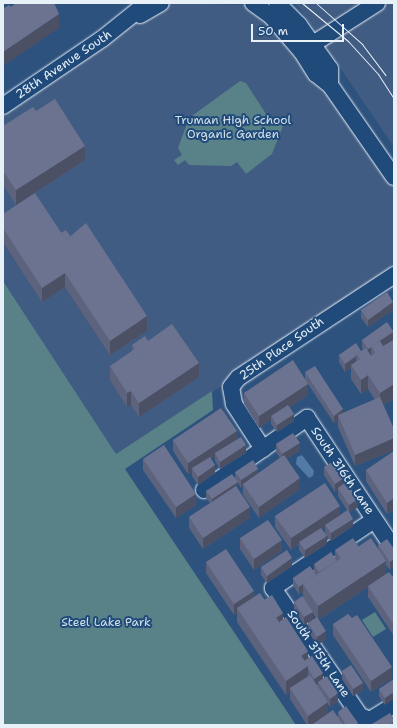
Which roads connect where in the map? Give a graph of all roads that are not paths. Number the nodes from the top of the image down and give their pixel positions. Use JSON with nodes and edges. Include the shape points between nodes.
{"nodes":[{"id":1,"x":147,"y":3,"type":"edge"},
{"id":2,"x":161,"y":3,"type":"edge"},
{"id":3,"x":253,"y":3,"type":"edge"},
{"id":4,"x":277,"y":3,"type":"edge"},
{"id":5,"x":377,"y":3,"type":"edge"},
{"id":6,"x":124,"y":23,"type":"junction"},
{"id":7,"x":313,"y":44,"type":"junction"},
{"id":8,"x":330,"y":85,"type":"junction"},
{"id":9,"x":3,"y":106,"type":"edge"},
{"id":10,"x":394,"y":177,"type":"edge"},
{"id":11,"x":394,"y":275,"type":"edge"},
{"id":12,"x":263,"y":449,"type":"junction"},
{"id":13,"x":204,"y":490,"type":"dead end"},
{"id":14,"x":374,"y":520,"type":"junction"},
{"id":15,"x":394,"y":549,"type":"edge"},
{"id":16,"x":394,"y":705,"type":"edge"}],
"edges":[{"from":1,"to":6,"type":"street","name":"28th Avenue South"},
{"from":2,"to":6,"type":"street","name":"28th Avenue South"},
{"from":3,"to":8,"type":"street","via":[[272,17],[292,39],[316,74]]},
{"from":4,"to":7,"type":"street"},
{"from":5,"to":7,"type":"street"},
{"from":6,"to":9,"type":"street","name":"28th Avenue South"},
{"from":7,"to":8,"type":"street","via":[[330,69]]},
{"from":8,"to":10,"type":"street"},
{"from":11,"to":12,"type":"street","name":"25th Place South","via":[[238,378],[232,387],[234,404]]},
{"from":12,"to":13,"type":"street"},
{"from":12,"to":14,"type":"street","name":"South 316th Lane","via":[[307,418]]},
{"from":14,"to":15,"type":"street","name":"South 316th Lane"},
{"from":14,"to":16,"type":"street","name":"South 315th Lane","via":[[273,588],[358,713],[370,720]]}]}
